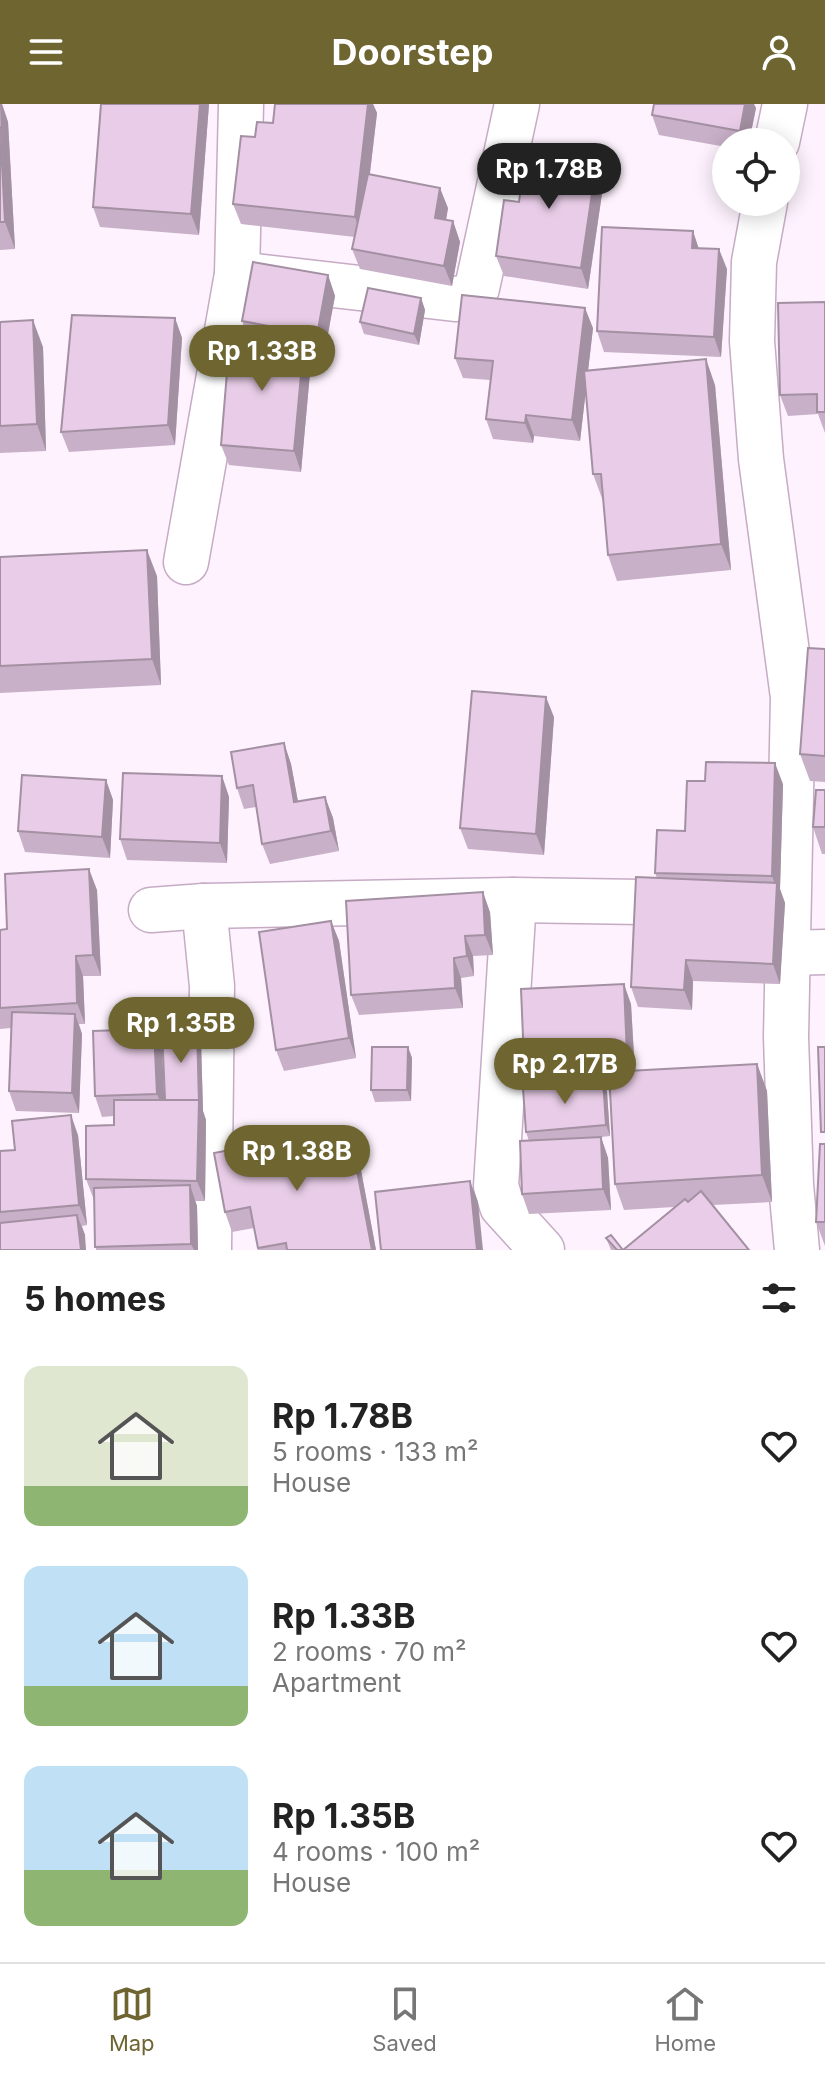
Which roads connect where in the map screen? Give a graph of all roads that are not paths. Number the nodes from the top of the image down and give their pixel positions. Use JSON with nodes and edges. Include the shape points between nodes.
{"nodes":[{"id":1,"x":241,"y":104,"type":"edge"},
{"id":2,"x":517,"y":104,"type":"edge"},
{"id":3,"x":785,"y":104,"type":"edge"},
{"id":4,"x":780,"y":128,"type":"edge"},
{"id":5,"x":762,"y":216,"type":"edge"},
{"id":6,"x":237,"y":274,"type":"junction"},
{"id":7,"x":186,"y":562,"type":"dead end"},
{"id":8,"x":514,"y":900,"type":"junction"},
{"id":9,"x":642,"y":902,"type":"edge"},
{"id":10,"x":204,"y":906,"type":"junction"},
{"id":11,"x":151,"y":910,"type":"dead end"},
{"id":12,"x":806,"y":953,"type":"edge"},
{"id":13,"x":209,"y":1250,"type":"edge"},
{"id":14,"x":542,"y":1250,"type":"edge"},
{"id":15,"x":797,"y":1250,"type":"edge"}],
"edges":[{"from":1,"to":6,"type":"street"},
{"from":2,"to":6,"type":"street","via":[[477,288],[468,297]]},
{"from":3,"to":4,"type":"street"},
{"from":5,"to":12,"type":"street","via":[[754,262],[752,341],[761,459],[793,697]]},
{"from":6,"to":7,"type":"street"},
{"from":8,"to":9,"type":"street"},
{"from":8,"to":10,"type":"street"},
{"from":8,"to":14,"type":"street","via":[[496,1186],[502,1206]]},
{"from":10,"to":11,"type":"street"},
{"from":10,"to":13,"type":"street","via":[[212,986]]},
{"from":12,"to":15,"type":"street","via":[[786,1037]]}]}
